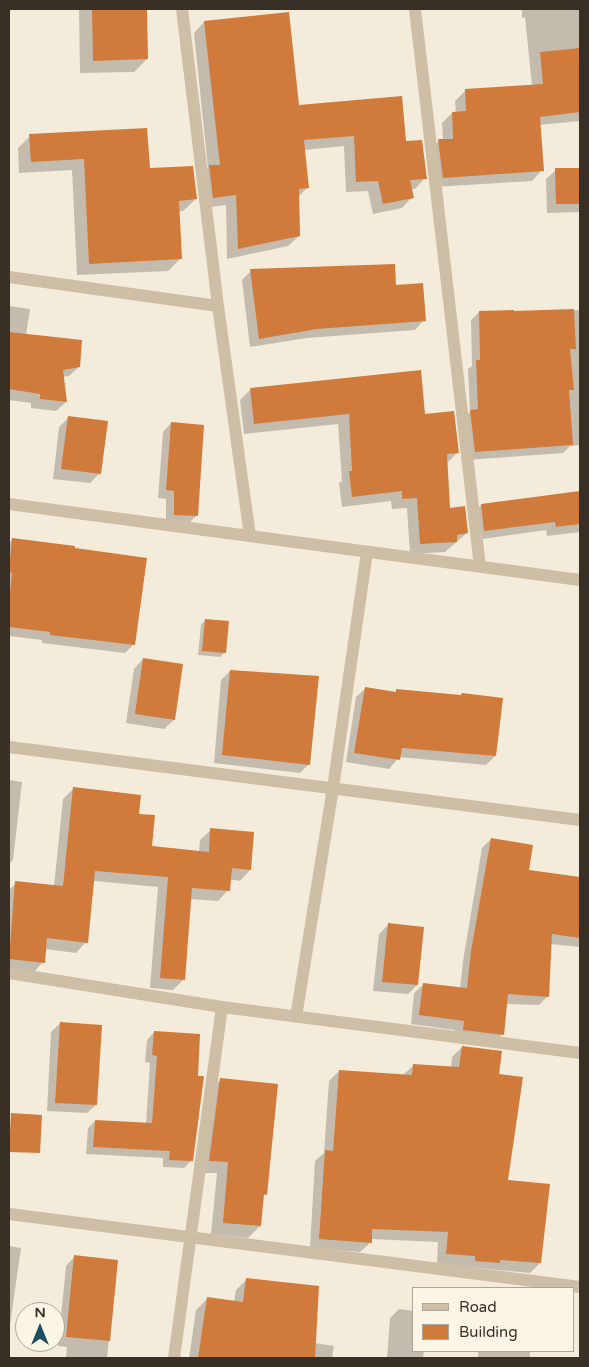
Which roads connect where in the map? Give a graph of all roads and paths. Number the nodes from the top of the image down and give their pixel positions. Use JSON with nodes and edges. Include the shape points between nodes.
{"nodes":[{"id":1,"x":182,"y":9,"type":"edge"},
{"id":2,"x":415,"y":9,"type":"edge"},
{"id":3,"x":9,"y":277,"type":"edge"},
{"id":4,"x":218,"y":306,"type":"junction"},
{"id":5,"x":9,"y":504,"type":"edge"},
{"id":6,"x":250,"y":536,"type":"junction"},
{"id":7,"x":367,"y":552,"type":"junction"},
{"id":8,"x":480,"y":567,"type":"junction"},
{"id":9,"x":580,"y":580,"type":"edge"},
{"id":10,"x":9,"y":747,"type":"edge"},
{"id":11,"x":333,"y":788,"type":"junction"},
{"id":12,"x":580,"y":820,"type":"edge"},
{"id":13,"x":9,"y":973,"type":"edge"},
{"id":14,"x":222,"y":1007,"type":"junction"},
{"id":15,"x":296,"y":1017,"type":"junction"},
{"id":16,"x":580,"y":1054,"type":"edge"},
{"id":17,"x":9,"y":1214,"type":"edge"},
{"id":18,"x":190,"y":1238,"type":"junction"},
{"id":19,"x":580,"y":1287,"type":"edge"},
{"id":20,"x":174,"y":1358,"type":"edge"}],
"edges":[{"from":1,"to":4,"type":"street"},
{"from":2,"to":8,"type":"street"},
{"from":3,"to":4,"type":"street"},
{"from":4,"to":6,"type":"street"},
{"from":5,"to":6,"type":"street"},
{"from":6,"to":7,"type":"street"},
{"from":7,"to":8,"type":"street"},
{"from":7,"to":11,"type":"street"},
{"from":8,"to":9,"type":"street"},
{"from":10,"to":11,"type":"street"},
{"from":11,"to":12,"type":"street"},
{"from":11,"to":15,"type":"street"},
{"from":13,"to":14,"type":"street"},
{"from":14,"to":15,"type":"street"},
{"from":14,"to":18,"type":"street"},
{"from":15,"to":16,"type":"street"},
{"from":17,"to":18,"type":"street"},
{"from":18,"to":19,"type":"street"},
{"from":18,"to":20,"type":"street"}]}
